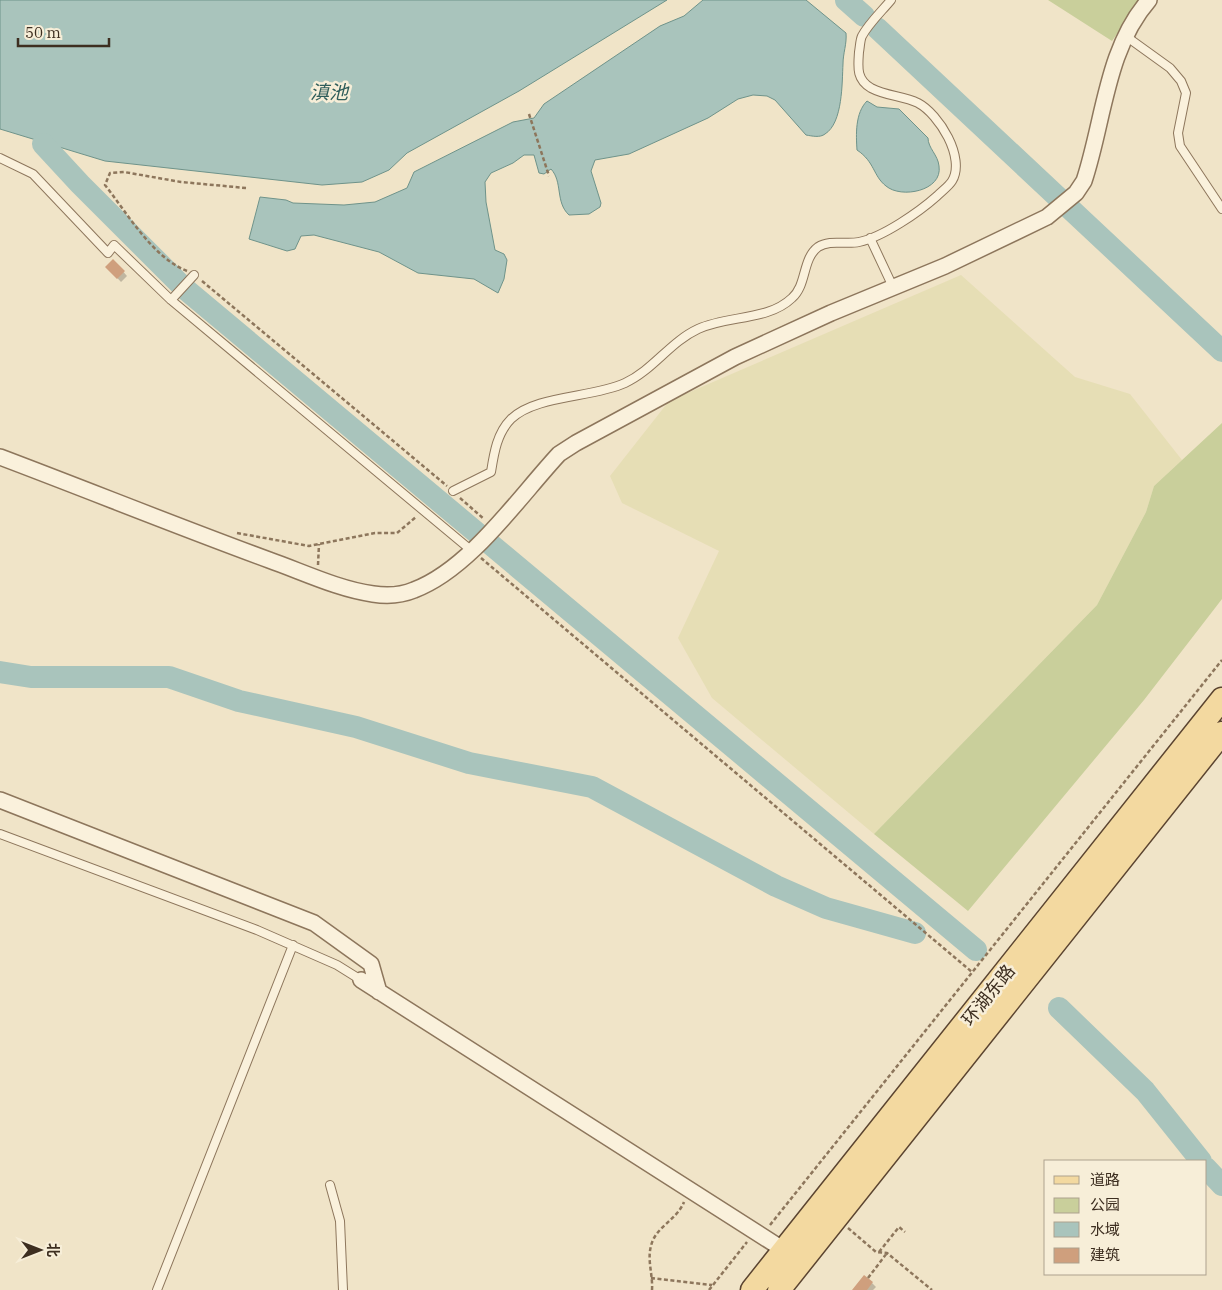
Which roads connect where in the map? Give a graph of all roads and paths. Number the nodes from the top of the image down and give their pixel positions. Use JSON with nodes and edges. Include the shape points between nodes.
{"nodes":[{"id":1,"x":891,"y":0,"type":"edge"},
{"id":2,"x":1149,"y":0,"type":"edge"},
{"id":3,"x":1127,"y":37,"type":"junction"},
{"id":4,"x":529,"y":114,"type":"dead end"},
{"id":5,"x":0,"y":158,"type":"edge"},
{"id":6,"x":549,"y":176,"type":"dead end"},
{"id":7,"x":246,"y":188,"type":"dead end"},
{"id":8,"x":1222,"y":209,"type":"edge"},
{"id":9,"x":870,"y":238,"type":"junction"},
{"id":10,"x":194,"y":275,"type":"junction"},
{"id":11,"x":893,"y":287,"type":"junction"},
{"id":12,"x":172,"y":299,"type":"junction"},
{"id":13,"x":0,"y":456,"type":"edge"},
{"id":14,"x":453,"y":491,"type":"junction"},
{"id":15,"x":424,"y":511,"type":"junction"},
{"id":16,"x":493,"y":528,"type":"junction"},
{"id":17,"x":230,"y":531,"type":"dead end"},
{"id":18,"x":319,"y":544,"type":"junction"},
{"id":19,"x":475,"y":548,"type":"junction"},
{"id":20,"x":314,"y":576,"type":"junction"},
{"id":21,"x":1222,"y":660,"type":"edge"},
{"id":22,"x":1222,"y":699,"type":"edge"},
{"id":23,"x":1222,"y":733,"type":"edge"},
{"id":24,"x":0,"y":800,"type":"edge"},
{"id":25,"x":0,"y":834,"type":"edge"},
{"id":26,"x":293,"y":945,"type":"junction"},
{"id":27,"x":972,"y":972,"type":"junction"},
{"id":28,"x":361,"y":980,"type":"joint"},
{"id":29,"x":379,"y":992,"type":"junction"},
{"id":30,"x":330,"y":1185,"type":"dead end"},
{"id":31,"x":688,"y":1188,"type":"junction"},
{"id":32,"x":835,"y":1218,"type":"junction"},
{"id":33,"x":905,"y":1232,"type":"dead end"},
{"id":34,"x":759,"y":1233,"type":"junction"},
{"id":35,"x":784,"y":1250,"type":"junction"},
{"id":36,"x":879,"y":1252,"type":"junction"},
{"id":37,"x":887,"y":1253,"type":"junction"},
{"id":38,"x":651,"y":1278,"type":"junction"},
{"id":39,"x":868,"y":1278,"type":"dead end"},
{"id":40,"x":712,"y":1286,"type":"junction"},
{"id":41,"x":157,"y":1290,"type":"edge"},
{"id":42,"x":343,"y":1290,"type":"edge"},
{"id":43,"x":652,"y":1290,"type":"edge"},
{"id":44,"x":709,"y":1290,"type":"edge"},
{"id":45,"x":752,"y":1290,"type":"edge"},
{"id":46,"x":779,"y":1290,"type":"edge"},
{"id":47,"x":932,"y":1290,"type":"edge"}],
"edges":[{"from":1,"to":9,"type":"lane","via":[[861,37],[857,69],[860,78],[882,93],[903,97],[928,110],[952,146],[956,157],[955,172],[952,182],[935,198]]},
{"from":2,"to":3,"type":"street"},
{"from":3,"to":8,"type":"lane","via":[[1170,68],[1181,81],[1186,93],[1178,133],[1180,146]]},
{"from":3,"to":11,"type":"street","via":[[1111,75],[1091,160],[1076,193],[1047,218]]},
{"from":4,"to":6,"type":"path"},
{"from":5,"to":12,"type":"lane","via":[[33,174],[108,253],[114,245]]},
{"from":7,"to":10,"type":"path","via":[[181,182],[124,172],[110,173],[105,186],[152,244],[179,268]]},
{"from":9,"to":11,"type":"lane"},
{"from":9,"to":14,"type":"lane","via":[[818,247],[810,257],[802,283],[793,298],[779,307],[698,329],[682,337],[644,371],[618,386],[523,410],[501,433],[494,450],[491,472]]},
{"from":10,"to":12,"type":"lane"},
{"from":10,"to":14,"type":"path"},
{"from":11,"to":16,"type":"street","via":[[735,357],[576,443],[559,454]]},
{"from":12,"to":15,"type":"lane"},
{"from":13,"to":20,"type":"street"},
{"from":14,"to":16,"type":"path"},
{"from":15,"to":18,"type":"path","via":[[397,533]]},
{"from":15,"to":19,"type":"lane"},
{"from":16,"to":19,"type":"street"},
{"from":17,"to":18,"type":"path","via":[[309,546]]},
{"from":18,"to":20,"type":"path"},
{"from":19,"to":20,"type":"street","via":[[428,584],[394,595],[356,591]]},
{"from":19,"to":27,"type":"path"},
{"from":21,"to":27,"type":"path"},
{"from":22,"to":35,"type":"main road","name":"环湖东路"},
{"from":23,"to":32,"type":"main road","name":"环湖东路"},
{"from":24,"to":29,"type":"street","via":[[314,923],[372,964]]},
{"from":25,"to":26,"type":"lane"},
{"from":26,"to":28,"type":"lane"},
{"from":26,"to":41,"type":"lane"},
{"from":27,"to":34,"type":"path"},
{"from":28,"to":29,"type":"street"},
{"from":29,"to":31,"type":"street"},
{"from":30,"to":42,"type":"lane","via":[[340,1221]]},
{"from":31,"to":34,"type":"street"},
{"from":31,"to":38,"type":"path","via":[[681,1208],[658,1232],[651,1245]]},
{"from":32,"to":36,"type":"path"},
{"from":32,"to":46,"type":"main road","name":"环湖东路"},
{"from":33,"to":36,"type":"path","via":[[899,1228]]},
{"from":34,"to":35,"type":"street"},
{"from":34,"to":40,"type":"path"},
{"from":35,"to":45,"type":"main road","name":"环湖东路"},
{"from":36,"to":37,"type":"path"},
{"from":37,"to":39,"type":"path"},
{"from":37,"to":47,"type":"path"},
{"from":38,"to":40,"type":"path"},
{"from":38,"to":43,"type":"path"},
{"from":40,"to":44,"type":"path"}]}
